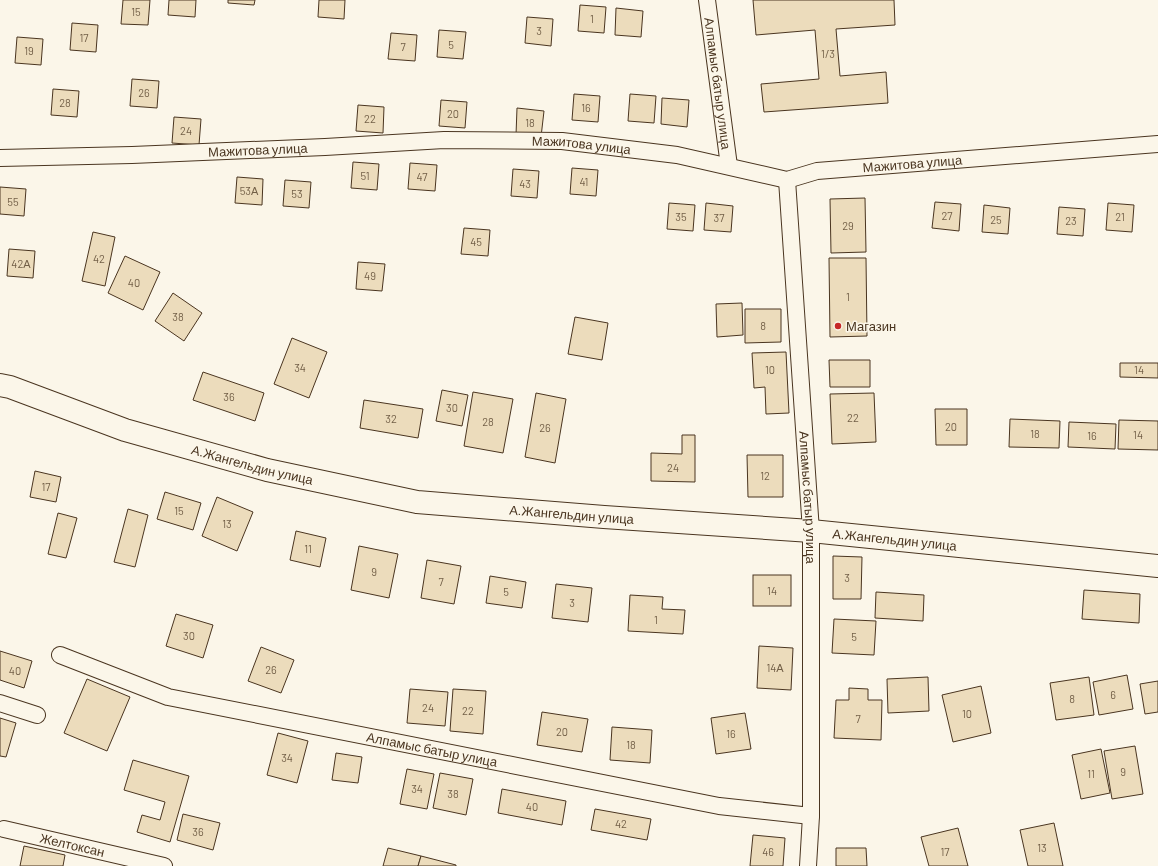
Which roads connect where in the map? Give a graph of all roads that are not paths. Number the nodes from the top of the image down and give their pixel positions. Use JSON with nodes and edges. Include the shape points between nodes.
{"nodes":[{"id":1,"x":707,"y":0,"type":"edge"},
{"id":2,"x":1158,"y":144,"type":"edge"},
{"id":3,"x":0,"y":158,"type":"edge"},
{"id":4,"x":728,"y":166,"type":"junction"},
{"id":5,"x":787,"y":180,"type":"junction"},
{"id":6,"x":0,"y":385,"type":"edge"},
{"id":7,"x":811,"y":531,"type":"junction"},
{"id":8,"x":1158,"y":566,"type":"edge"},
{"id":9,"x":60,"y":655,"type":"dead end"},
{"id":10,"x":0,"y":703,"type":"edge"},
{"id":11,"x":37,"y":715,"type":"dead end"},
{"id":12,"x":811,"y":816,"type":"junction"},
{"id":13,"x":4,"y":829,"type":"dead end"},
{"id":14,"x":164,"y":866,"type":"edge"},
{"id":15,"x":808,"y":866,"type":"edge"}],
"edges":[{"from":1,"to":4,"type":"street","name":"Алпамыс батыр улица"},
{"from":2,"to":5,"type":"street","name":"Мажитова улица","via":[[817,171]]},
{"from":3,"to":4,"type":"street","name":"Мажитова улица","via":[[155,154],[444,140],[555,141],[677,155]]},
{"from":4,"to":5,"type":"street","name":"Мажитова улица"},
{"from":5,"to":7,"type":"street","name":"Алпамыс батыр улица"},
{"from":6,"to":7,"type":"street","name":"А.Жангельдин улица","via":[[125,430],[267,470],[417,502]]},
{"from":7,"to":8,"type":"street","name":"А.Жангельдин улица"},
{"from":7,"to":12,"type":"street","name":"Алпамыс батыр улица"},
{"from":9,"to":12,"type":"street","name":"Алпамыс батыр улица","via":[[168,697],[719,806]]},
{"from":10,"to":11,"type":"street"},
{"from":12,"to":15,"type":"street","name":"Алпамыс батыр улица"},
{"from":13,"to":14,"type":"street","name":"Желтоксан"}]}
